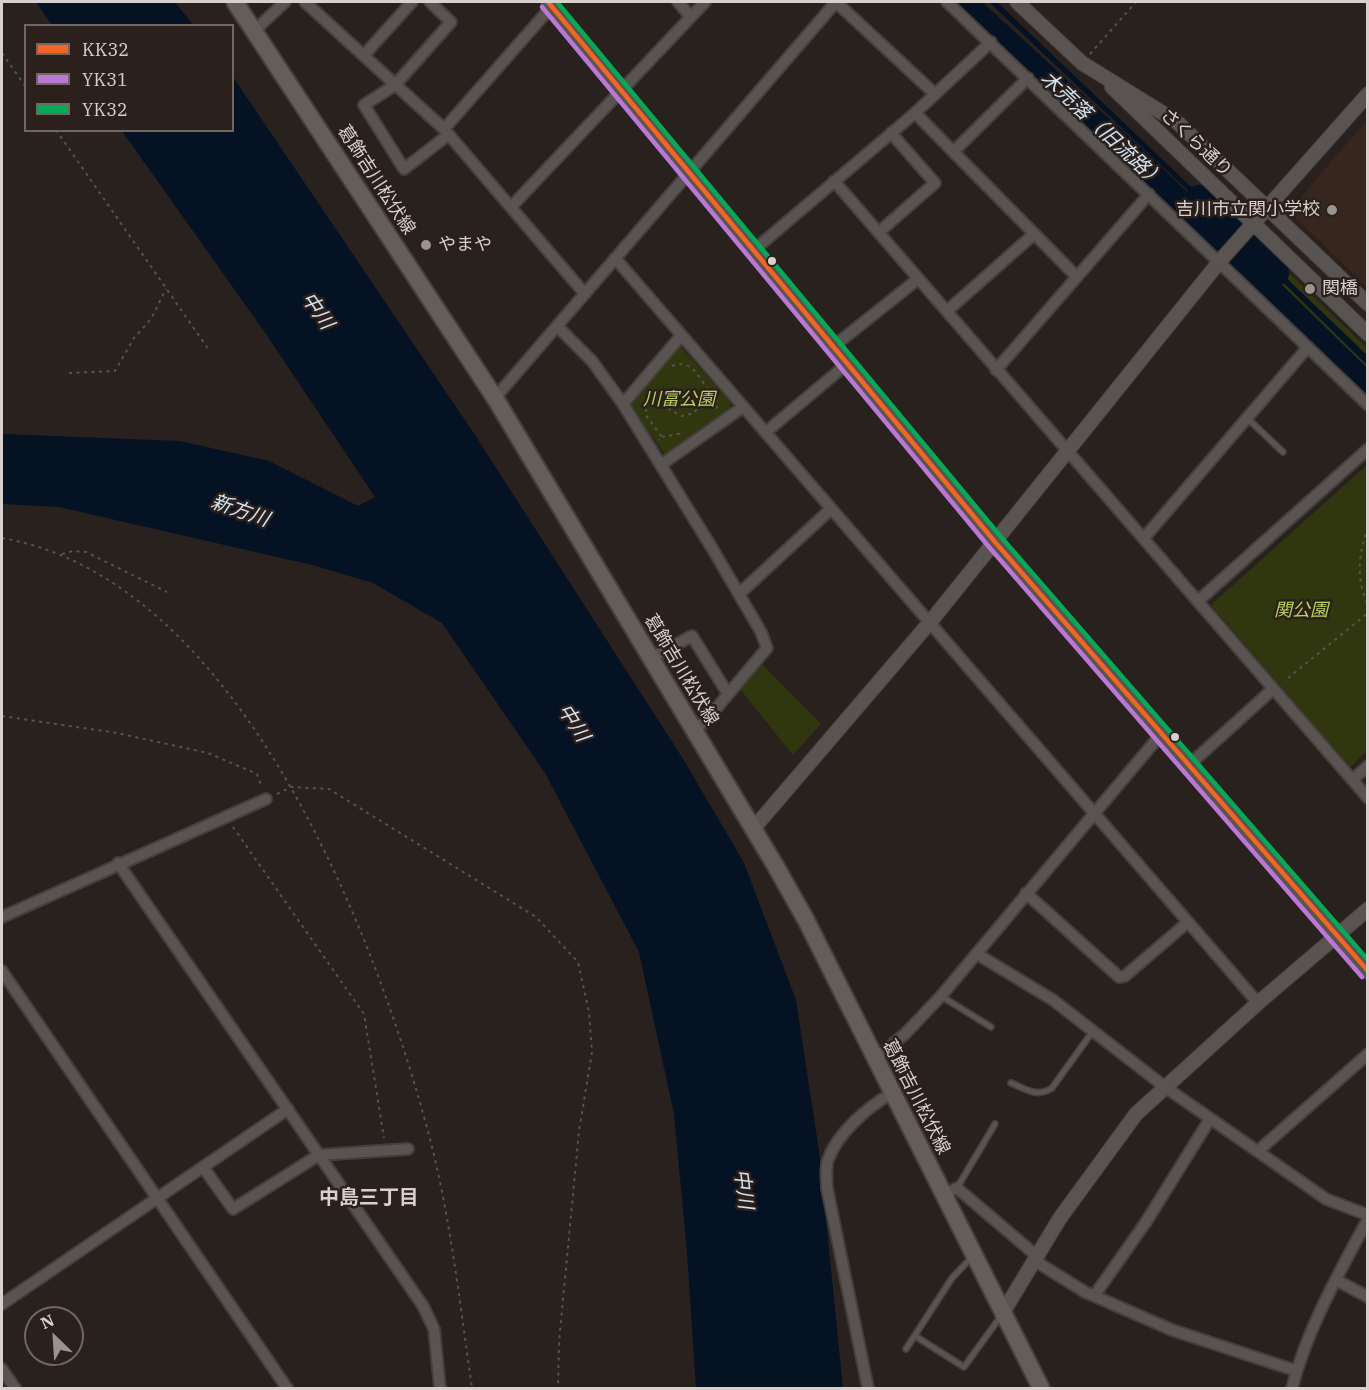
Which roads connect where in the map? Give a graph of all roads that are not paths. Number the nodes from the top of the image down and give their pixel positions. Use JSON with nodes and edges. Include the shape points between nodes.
{"nodes":[{"id":1,"x":235,"y":2,"type":"edge"},
{"id":2,"x":285,"y":2,"type":"edge"},
{"id":3,"x":305,"y":2,"type":"edge"},
{"id":4,"x":412,"y":2,"type":"edge"},
{"id":5,"x":430,"y":2,"type":"edge"},
{"id":6,"x":678,"y":2,"type":"edge"},
{"id":7,"x":705,"y":2,"type":"edge"},
{"id":8,"x":836,"y":2,"type":"edge"},
{"id":9,"x":947,"y":2,"type":"edge"},
{"id":10,"x":1017,"y":2,"type":"edge"},
{"id":11,"x":550,"y":4,"type":"edge"},
{"id":12,"x":690,"y":16,"type":"junction"},
{"id":13,"x":254,"y":31,"type":"junction"},
{"id":14,"x":991,"y":42,"type":"junction"},
{"id":15,"x":364,"y":55,"type":"junction"},
{"id":16,"x":1028,"y":78,"type":"junction"},
{"id":17,"x":1105,"y":79,"type":"junction"},
{"id":18,"x":395,"y":85,"type":"junction"},
{"id":19,"x":622,"y":91,"type":"junction"},
{"id":20,"x":935,"y":94,"type":"junction"},
{"id":21,"x":1368,"y":94,"type":"edge"},
{"id":22,"x":915,"y":113,"type":"junction"},
{"id":23,"x":446,"y":132,"type":"junction"},
{"id":24,"x":891,"y":133,"type":"junction"},
{"id":25,"x":954,"y":151,"type":"junction"},
{"id":26,"x":688,"y":172,"type":"junction"},
{"id":27,"x":834,"y":181,"type":"junction"},
{"id":28,"x":1149,"y":194,"type":"junction"},
{"id":29,"x":511,"y":207,"type":"junction"},
{"id":30,"x":1267,"y":207,"type":"junction"},
{"id":31,"x":1251,"y":225,"type":"junction"},
{"id":32,"x":879,"y":232,"type":"junction"},
{"id":33,"x":1034,"y":234,"type":"junction"},
{"id":34,"x":754,"y":250,"type":"junction"},
{"id":35,"x":615,"y":258,"type":"junction"},
{"id":36,"x":1222,"y":258,"type":"junction"},
{"id":37,"x":1077,"y":277,"type":"junction"},
{"id":38,"x":918,"y":279,"type":"junction"},
{"id":39,"x":585,"y":294,"type":"junction"},
{"id":40,"x":1368,"y":304,"type":"edge"},
{"id":41,"x":947,"y":310,"type":"junction"},
{"id":42,"x":558,"y":327,"type":"junction"},
{"id":43,"x":1368,"y":334,"type":"edge"},
{"id":44,"x":680,"y":337,"type":"junction"},
{"id":45,"x":834,"y":346,"type":"junction"},
{"id":46,"x":1308,"y":347,"type":"junction"},
{"id":47,"x":848,"y":363,"type":"junction"},
{"id":48,"x":996,"y":370,"type":"junction"},
{"id":49,"x":495,"y":398,"type":"junction"},
{"id":50,"x":623,"y":404,"type":"junction"},
{"id":51,"x":1368,"y":405,"type":"edge"},
{"id":52,"x":743,"y":407,"type":"junction"},
{"id":53,"x":1247,"y":418,"type":"junction"},
{"id":54,"x":766,"y":432,"type":"junction"},
{"id":55,"x":1368,"y":449,"type":"edge"},
{"id":56,"x":1068,"y":451,"type":"junction"},
{"id":57,"x":1283,"y":452,"type":"dead end"},
{"id":58,"x":662,"y":464,"type":"junction"},
{"id":59,"x":831,"y":509,"type":"junction"},
{"id":60,"x":1144,"y":538,"type":"junction"},
{"id":61,"x":995,"y":542,"type":"junction"},
{"id":62,"x":739,"y":594,"type":"junction"},
{"id":63,"x":1198,"y":602,"type":"junction"},
{"id":64,"x":931,"y":621,"type":"junction"},
{"id":65,"x":651,"y":658,"type":"junction"},
{"id":66,"x":1273,"y":689,"type":"junction"},
{"id":67,"x":728,"y":694,"type":"junction"},
{"id":68,"x":693,"y":728,"type":"junction"},
{"id":69,"x":1162,"y":733,"type":"junction"},
{"id":70,"x":1189,"y":765,"type":"junction"},
{"id":71,"x":1368,"y":765,"type":"edge"},
{"id":72,"x":1352,"y":780,"type":"junction"},
{"id":73,"x":271,"y":797,"type":"road end"},
{"id":74,"x":1368,"y":798,"type":"edge"},
{"id":75,"x":1094,"y":812,"type":"junction"},
{"id":76,"x":753,"y":829,"type":"junction"},
{"id":77,"x":118,"y":863,"type":"junction"},
{"id":78,"x":1026,"y":893,"type":"junction"},
{"id":79,"x":1368,"y":909,"type":"edge"},
{"id":80,"x":2,"y":917,"type":"edge"},
{"id":81,"x":1188,"y":922,"type":"junction"},
{"id":82,"x":1336,"y":936,"type":"junction"},
{"id":83,"x":978,"y":954,"type":"junction"},
{"id":84,"x":2,"y":971,"type":"edge"},
{"id":85,"x":1368,"y":972,"type":"edge"},
{"id":86,"x":941,"y":996,"type":"junction"},
{"id":87,"x":1258,"y":1003,"type":"junction"},
{"id":88,"x":991,"y":1027,"type":"dead end"},
{"id":89,"x":1094,"y":1031,"type":"junction"},
{"id":90,"x":1368,"y":1054,"type":"edge"},
{"id":91,"x":875,"y":1059,"type":"junction"},
{"id":92,"x":1011,"y":1083,"type":"dead end"},
{"id":93,"x":1165,"y":1087,"type":"junction"},
{"id":94,"x":892,"y":1093,"type":"junction"},
{"id":95,"x":288,"y":1109,"type":"junction"},
{"id":96,"x":1210,"y":1119,"type":"junction"},
{"id":97,"x":995,"y":1124,"type":"dead end"},
{"id":98,"x":408,"y":1149,"type":"dead end"},
{"id":99,"x":1258,"y":1151,"type":"junction"},
{"id":100,"x":320,"y":1155,"type":"junction"},
{"id":101,"x":203,"y":1167,"type":"junction"},
{"id":102,"x":950,"y":1191,"type":"junction"},
{"id":103,"x":156,"y":1198,"type":"junction"},
{"id":104,"x":1368,"y":1217,"type":"edge"},
{"id":105,"x":973,"y":1256,"type":"junction"},
{"id":106,"x":1036,"y":1259,"type":"junction"},
{"id":107,"x":1336,"y":1280,"type":"junction"},
{"id":108,"x":1094,"y":1296,"type":"junction"},
{"id":109,"x":1368,"y":1297,"type":"edge"},
{"id":110,"x":2,"y":1304,"type":"edge"},
{"id":111,"x":1002,"y":1314,"type":"junction"},
{"id":112,"x":915,"y":1336,"type":"junction"},
{"id":113,"x":906,"y":1349,"type":"dead end"},
{"id":114,"x":2,"y":1369,"type":"edge"},
{"id":115,"x":1297,"y":1371,"type":"junction"},
{"id":116,"x":15,"y":1389,"type":"edge"},
{"id":117,"x":287,"y":1389,"type":"edge"},
{"id":118,"x":440,"y":1389,"type":"edge"},
{"id":119,"x":868,"y":1389,"type":"edge"},
{"id":120,"x":1041,"y":1389,"type":"edge"},
{"id":121,"x":1292,"y":1389,"type":"edge"}],
"edges":[{"from":1,"to":13,"type":"main road","name":"葛飾吉川松伏線"},
{"from":2,"to":13,"type":"street"},
{"from":3,"to":15,"type":"street"},
{"from":4,"to":15,"type":"street"},
{"from":5,"to":18,"type":"street","via":[[451,22]]},
{"from":6,"to":12,"type":"street"},
{"from":7,"to":12,"type":"street"},
{"from":8,"to":20,"type":"street"},
{"from":8,"to":26,"type":"street"},
{"from":9,"to":14,"type":"street"},
{"from":10,"to":17,"type":"street","name":"さくら通り","via":[[1082,63]]},
{"from":11,"to":19,"type":"street"},
{"from":11,"to":23,"type":"street"},
{"from":12,"to":19,"type":"street"},
{"from":13,"to":49,"type":"main road","name":"葛飾吉川松伏線"},
{"from":14,"to":16,"type":"street"},
{"from":14,"to":20,"type":"street"},
{"from":15,"to":18,"type":"street"},
{"from":16,"to":25,"type":"street"},
{"from":16,"to":28,"type":"street"},
{"from":17,"to":30,"type":"street","name":"さくら通り","via":[[1177,122]]},
{"from":17,"to":31,"type":"street","name":"さくら通り"},
{"from":18,"to":23,"type":"street"},
{"from":18,"to":23,"type":"street","via":[[364,105],[404,169]]},
{"from":19,"to":26,"type":"street"},
{"from":19,"to":29,"type":"street"},
{"from":20,"to":22,"type":"street"},
{"from":21,"to":30,"type":"street"},
{"from":22,"to":24,"type":"street"},
{"from":22,"to":25,"type":"street"},
{"from":23,"to":29,"type":"street"},
{"from":24,"to":27,"type":"street"},
{"from":24,"to":32,"type":"street","via":[[935,183]]},
{"from":25,"to":33,"type":"street"},
{"from":26,"to":34,"type":"street"},
{"from":26,"to":35,"type":"street"},
{"from":27,"to":32,"type":"street"},
{"from":27,"to":34,"type":"street"},
{"from":28,"to":36,"type":"street"},
{"from":28,"to":37,"type":"street"},
{"from":29,"to":39,"type":"street"},
{"from":30,"to":31,"type":"street"},
{"from":30,"to":40,"type":"street","name":"さくら通り"},
{"from":31,"to":36,"type":"street"},
{"from":31,"to":43,"type":"street","name":"さくら通り"},
{"from":32,"to":38,"type":"street"},
{"from":33,"to":37,"type":"street"},
{"from":33,"to":41,"type":"street"},
{"from":34,"to":45,"type":"street"},
{"from":35,"to":39,"type":"street"},
{"from":35,"to":44,"type":"street"},
{"from":36,"to":46,"type":"street"},
{"from":36,"to":56,"type":"street"},
{"from":37,"to":48,"type":"street"},
{"from":38,"to":41,"type":"street"},
{"from":38,"to":45,"type":"street"},
{"from":39,"to":42,"type":"street"},
{"from":41,"to":48,"type":"street"},
{"from":42,"to":49,"type":"street"},
{"from":42,"to":50,"type":"street","via":[[592,361]]},
{"from":44,"to":50,"type":"street"},
{"from":44,"to":52,"type":"street"},
{"from":45,"to":47,"type":"street"},
{"from":46,"to":51,"type":"street"},
{"from":46,"to":53,"type":"street"},
{"from":47,"to":54,"type":"street"},
{"from":47,"to":61,"type":"street"},
{"from":48,"to":56,"type":"street"},
{"from":49,"to":65,"type":"main road","name":"葛飾吉川松伏線"},
{"from":50,"to":58,"type":"street"},
{"from":52,"to":54,"type":"street"},
{"from":52,"to":58,"type":"street"},
{"from":53,"to":57,"type":"lane"},
{"from":53,"to":60,"type":"street"},
{"from":54,"to":59,"type":"street"},
{"from":55,"to":63,"type":"street"},
{"from":56,"to":60,"type":"street"},
{"from":56,"to":61,"type":"street"},
{"from":58,"to":62,"type":"street"},
{"from":59,"to":62,"type":"street"},
{"from":59,"to":64,"type":"street"},
{"from":60,"to":63,"type":"street"},
{"from":61,"to":64,"type":"street"},
{"from":61,"to":69,"type":"street"},
{"from":62,"to":67,"type":"street","via":[[767,648]]},
{"from":63,"to":66,"type":"street"},
{"from":64,"to":75,"type":"street"},
{"from":64,"to":76,"type":"street"},
{"from":65,"to":67,"type":"street","via":[[692,636]]},
{"from":65,"to":68,"type":"main road","name":"葛飾吉川松伏線"},
{"from":66,"to":70,"type":"street"},
{"from":66,"to":72,"type":"street"},
{"from":67,"to":68,"type":"street","via":[[704,723]]},
{"from":68,"to":76,"type":"main road","name":"葛飾吉川松伏線"},
{"from":69,"to":70,"type":"street"},
{"from":69,"to":75,"type":"street"},
{"from":70,"to":82,"type":"street"},
{"from":71,"to":72,"type":"street"},
{"from":72,"to":74,"type":"street"},
{"from":73,"to":77,"type":"street"},
{"from":75,"to":78,"type":"street"},
{"from":75,"to":81,"type":"street"},
{"from":76,"to":91,"type":"main road","name":"葛飾吉川松伏線","via":[[806,920]]},
{"from":77,"to":80,"type":"street"},
{"from":77,"to":95,"type":"street"},
{"from":78,"to":81,"type":"street","via":[[1119,977]]},
{"from":78,"to":83,"type":"street"},
{"from":79,"to":82,"type":"street"},
{"from":81,"to":87,"type":"street"},
{"from":82,"to":85,"type":"street"},
{"from":82,"to":87,"type":"street"},
{"from":83,"to":86,"type":"street"},
{"from":83,"to":89,"type":"street","via":[[1053,1000]]},
{"from":84,"to":103,"type":"street"},
{"from":86,"to":88,"type":"lane"},
{"from":86,"to":91,"type":"street"},
{"from":87,"to":93,"type":"street"},
{"from":89,"to":92,"type":"lane","via":[[1052,1088],[1043,1094]]},
{"from":89,"to":93,"type":"street"},
{"from":90,"to":99,"type":"street"},
{"from":91,"to":94,"type":"main road","name":"葛飾吉川松伏線"},
{"from":93,"to":96,"type":"street"},
{"from":93,"to":106,"type":"street","via":[[1136,1114],[1110,1148]]},
{"from":94,"to":102,"type":"main road","name":"葛飾吉川松伏線"},
{"from":94,"to":119,"type":"street","via":[[879,1100],[835,1144],[827,1163],[827,1188]]},
{"from":95,"to":100,"type":"street"},
{"from":95,"to":101,"type":"street"},
{"from":96,"to":99,"type":"street"},
{"from":96,"to":108,"type":"street"},
{"from":97,"to":102,"type":"lane"},
{"from":98,"to":100,"type":"street"},
{"from":99,"to":104,"type":"street","via":[[1326,1199]]},
{"from":100,"to":101,"type":"street","via":[[233,1209]]},
{"from":100,"to":118,"type":"street","via":[[423,1306],[434,1329]]},
{"from":101,"to":103,"type":"street"},
{"from":102,"to":105,"type":"main road","name":"葛飾吉川松伏線"},
{"from":102,"to":106,"type":"street"},
{"from":103,"to":110,"type":"street"},
{"from":103,"to":117,"type":"street"},
{"from":104,"to":107,"type":"street"},
{"from":105,"to":111,"type":"main road","name":"葛飾吉川松伏線"},
{"from":105,"to":112,"type":"lane","via":[[952,1278]]},
{"from":106,"to":108,"type":"street"},
{"from":106,"to":111,"type":"street"},
{"from":107,"to":109,"type":"street"},
{"from":107,"to":115,"type":"street"},
{"from":108,"to":115,"type":"street","via":[[1172,1330]]},
{"from":111,"to":112,"type":"lane","via":[[964,1367]]},
{"from":111,"to":120,"type":"main road","name":"葛飾吉川松伏線"},
{"from":112,"to":113,"type":"lane"},
{"from":114,"to":116,"type":"street"},
{"from":115,"to":121,"type":"street"}]}
